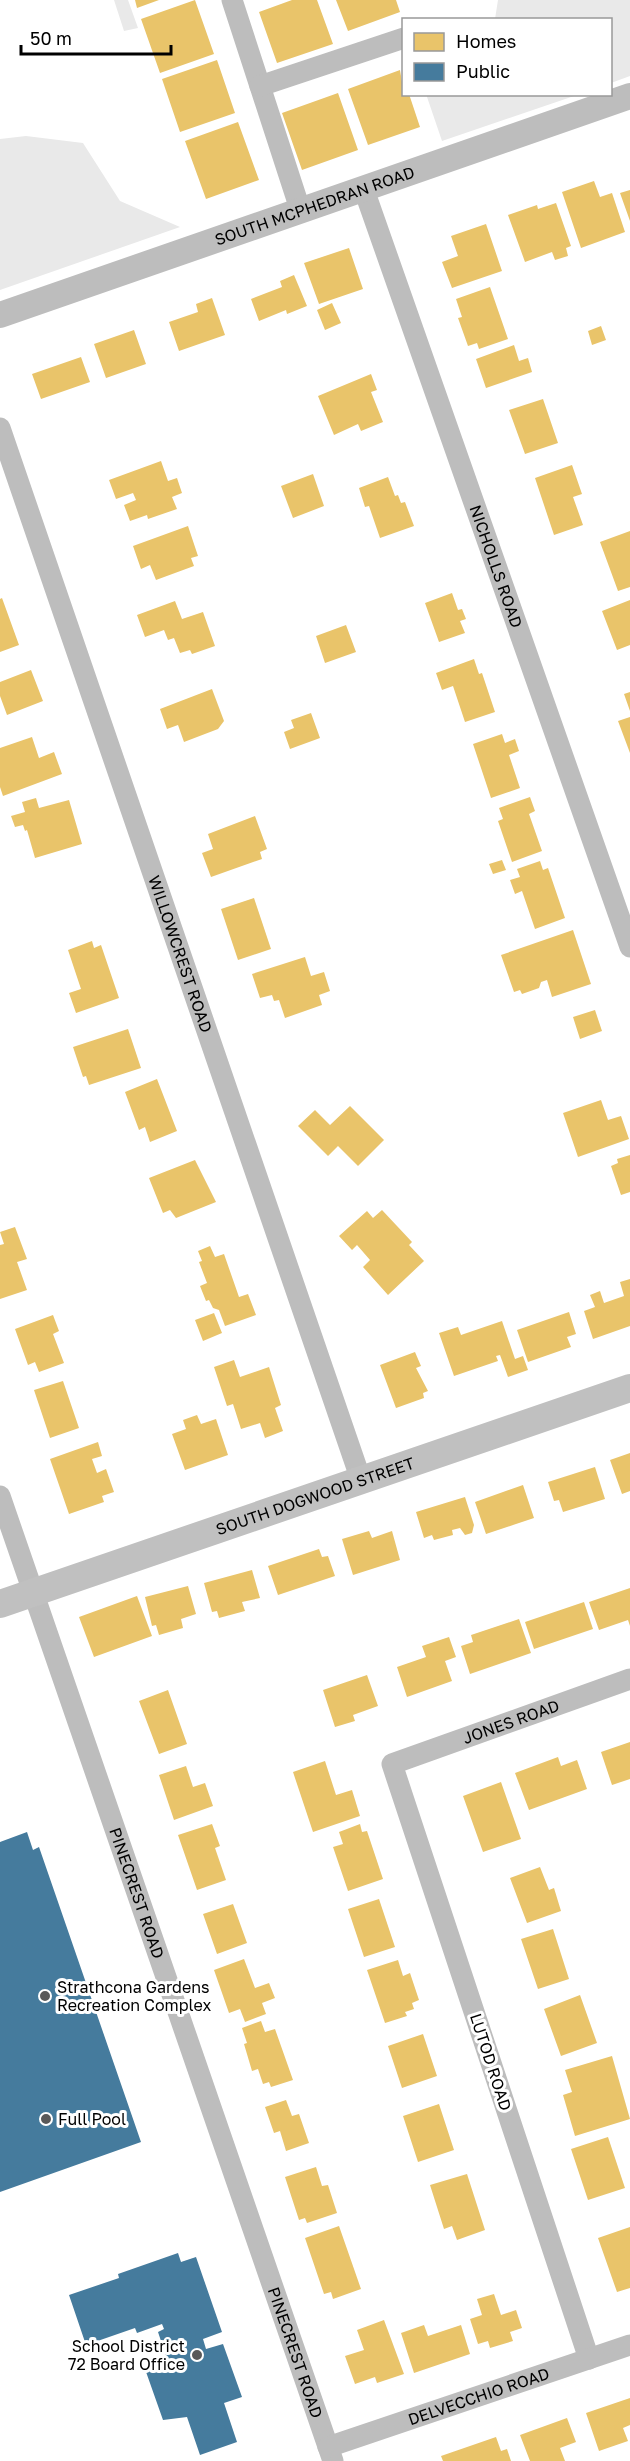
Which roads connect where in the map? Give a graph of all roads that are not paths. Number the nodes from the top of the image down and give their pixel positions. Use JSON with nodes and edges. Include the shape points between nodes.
{"nodes":[{"id":1,"x":232,"y":0,"type":"edge"},
{"id":2,"x":402,"y":39,"type":"edge"},
{"id":3,"x":260,"y":86,"type":"junction"},
{"id":4,"x":630,"y":96,"type":"edge"},
{"id":5,"x":363,"y":187,"type":"junction"},
{"id":6,"x":300,"y":209,"type":"junction"},
{"id":7,"x":0,"y":315,"type":"edge"},
{"id":8,"x":0,"y":428,"type":"edge"},
{"id":9,"x":630,"y":947,"type":"edge"},
{"id":10,"x":630,"y":1388,"type":"edge"},
{"id":11,"x":361,"y":1480,"type":"junction"},
{"id":12,"x":0,"y":1496,"type":"edge"},
{"id":13,"x":33,"y":1593,"type":"junction"},
{"id":14,"x":0,"y":1604,"type":"edge"},
{"id":15,"x":630,"y":1679,"type":"edge"},
{"id":16,"x":392,"y":1764,"type":"joint"},
{"id":17,"x":630,"y":2345,"type":"edge"},
{"id":18,"x":589,"y":2359,"type":"junction"},
{"id":19,"x":331,"y":2454,"type":"edge"}],
"edges":[{"from":1,"to":3,"type":"street"},
{"from":2,"to":3,"type":"street"},
{"from":3,"to":6,"type":"street"},
{"from":4,"to":5,"type":"street","name":"SOUTH MCPHEDRAN ROAD"},
{"from":5,"to":6,"type":"street","name":"SOUTH MCPHEDRAN ROAD"},
{"from":5,"to":9,"type":"street","name":"NICHOLLS ROAD"},
{"from":6,"to":7,"type":"street","name":"SOUTH MCPHEDRAN ROAD"},
{"from":8,"to":11,"type":"street","name":"WILLOWCREST ROAD"},
{"from":10,"to":11,"type":"main road","name":"SOUTH DOGWOOD STREET"},
{"from":11,"to":13,"type":"main road","name":"SOUTH DOGWOOD STREET"},
{"from":12,"to":13,"type":"street","name":"PINECREST ROAD"},
{"from":13,"to":14,"type":"main road","name":"SOUTH DOGWOOD STREET"},
{"from":13,"to":19,"type":"street","name":"PINECREST ROAD"},
{"from":15,"to":16,"type":"street","name":"JONES ROAD"},
{"from":16,"to":18,"type":"street","name":"LUTOD ROAD"},
{"from":17,"to":18,"type":"street","name":"DELVECCHIO ROAD"},
{"from":18,"to":19,"type":"street","name":"DELVECCHIO ROAD"}]}
